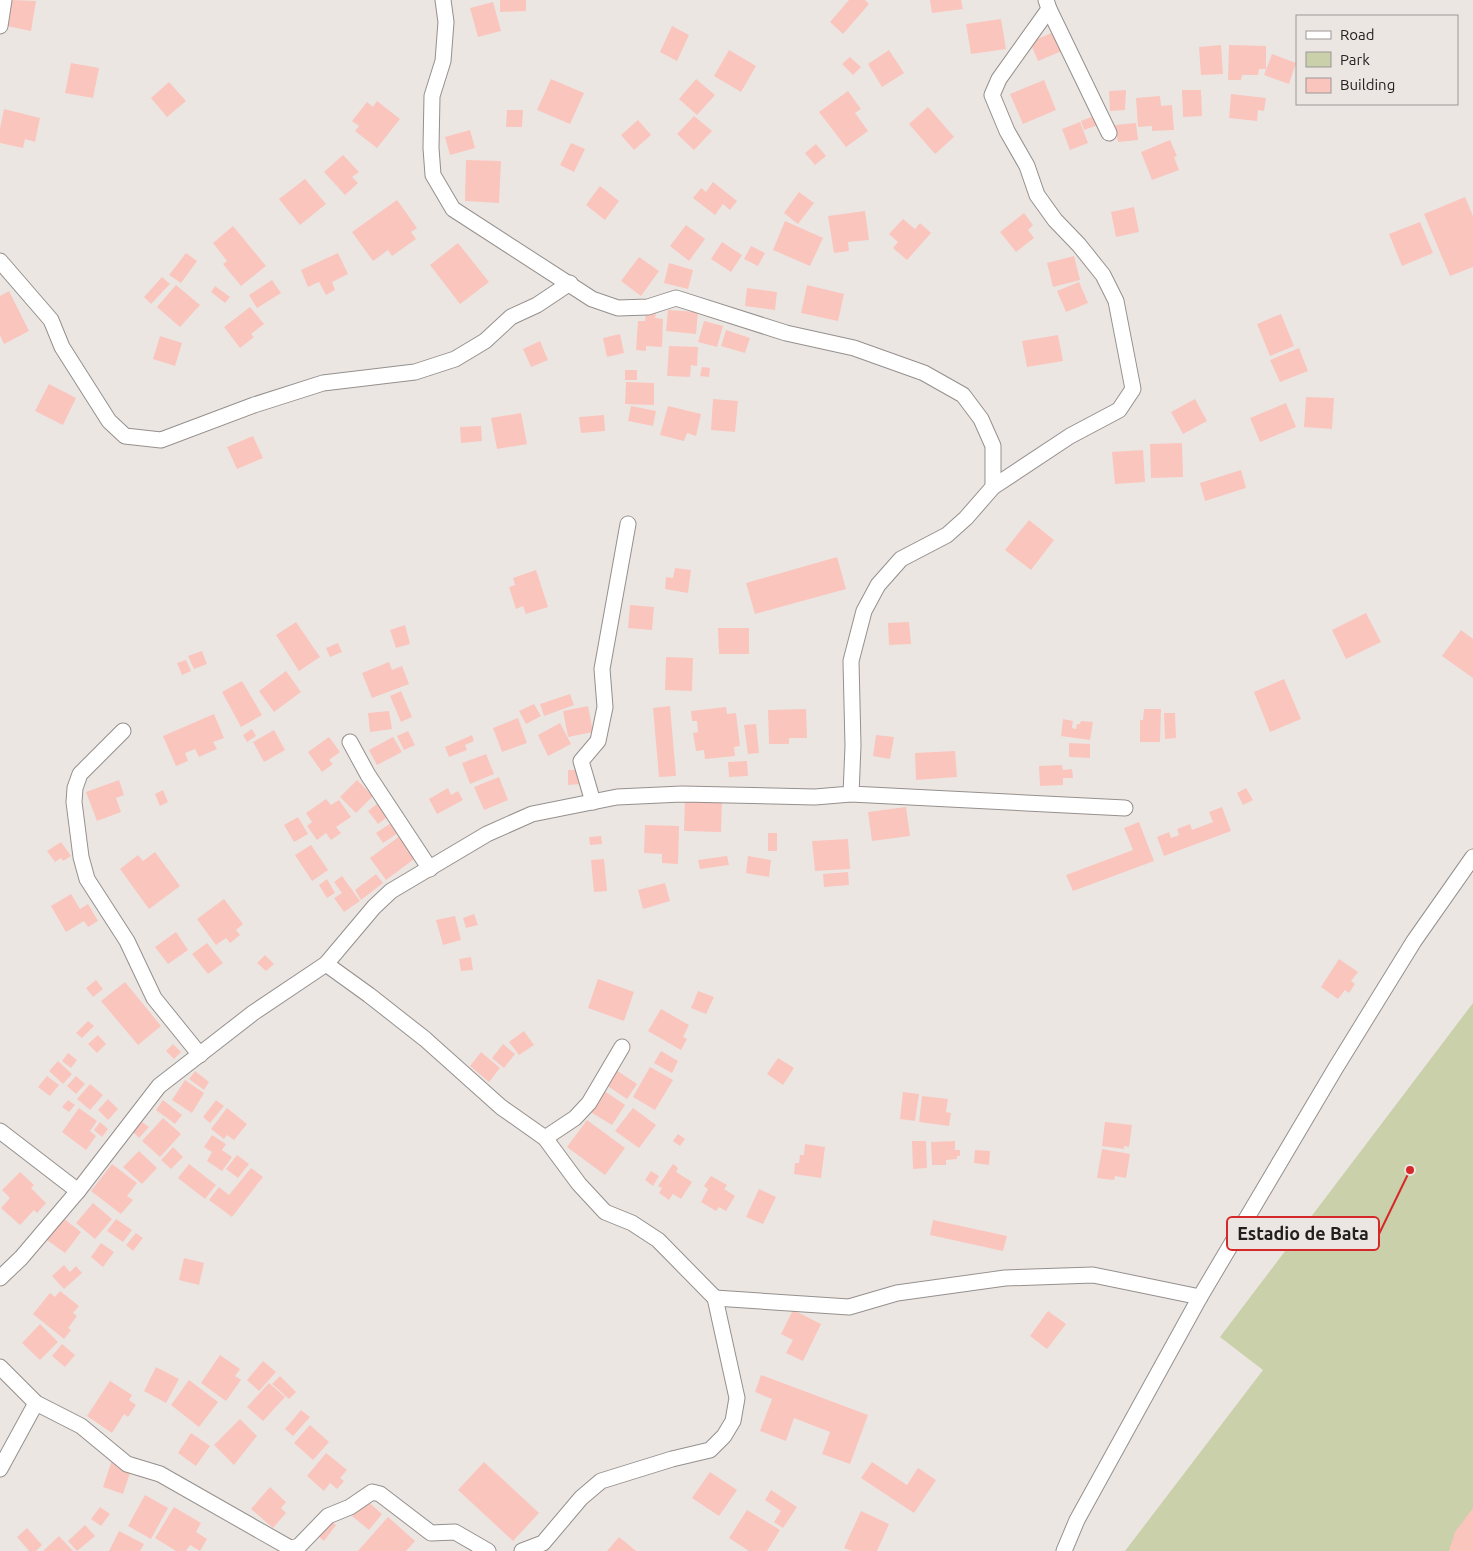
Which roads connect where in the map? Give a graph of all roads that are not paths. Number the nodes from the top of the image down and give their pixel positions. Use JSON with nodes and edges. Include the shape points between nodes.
{"nodes":[{"id":1,"x":4,"y":0,"type":"edge"},
{"id":2,"x":443,"y":0,"type":"edge"},
{"id":3,"x":1048,"y":5,"type":"edge"},
{"id":4,"x":0,"y":26,"type":"edge"},
{"id":5,"x":1109,"y":133,"type":"dead end"},
{"id":6,"x":0,"y":261,"type":"edge"},
{"id":7,"x":570,"y":284,"type":"junction"},
{"id":8,"x":993,"y":487,"type":"junction"},
{"id":9,"x":628,"y":524,"type":"dead end"},
{"id":10,"x":123,"y":731,"type":"dead end"},
{"id":11,"x":350,"y":742,"type":"dead end"},
{"id":12,"x":851,"y":794,"type":"junction"},
{"id":13,"x":593,"y":802,"type":"junction"},
{"id":14,"x":1125,"y":808,"type":"dead end"},
{"id":15,"x":1473,"y":857,"type":"edge"},
{"id":16,"x":430,"y":869,"type":"junction"},
{"id":17,"x":326,"y":964,"type":"junction"},
{"id":18,"x":622,"y":1047,"type":"dead end"},
{"id":19,"x":200,"y":1055,"type":"junction"},
{"id":20,"x":0,"y":1131,"type":"edge"},
{"id":21,"x":545,"y":1138,"type":"junction"},
{"id":22,"x":78,"y":1191,"type":"junction"},
{"id":23,"x":0,"y":1278,"type":"edge"},
{"id":24,"x":1200,"y":1297,"type":"junction"},
{"id":25,"x":715,"y":1298,"type":"junction"},
{"id":26,"x":0,"y":1368,"type":"edge"},
{"id":27,"x":36,"y":1403,"type":"junction"},
{"id":28,"x":0,"y":1469,"type":"edge"},
{"id":29,"x":543,"y":1547,"type":"edge"},
{"id":30,"x":488,"y":1551,"type":"edge"},
{"id":31,"x":522,"y":1551,"type":"edge"},
{"id":32,"x":1064,"y":1551,"type":"edge"}],
"edges":[{"from":1,"to":4,"type":"street"},
{"from":2,"to":7,"type":"street","via":[[446,22],[443,61],[432,96],[433,175],[453,209]]},
{"from":3,"to":5,"type":"street"},
{"from":3,"to":8,"type":"street","via":[[999,79],[992,95],[1027,166],[1037,195],[1054,220],[1102,275],[1116,301],[1133,389],[1119,410],[1070,436]]},
{"from":6,"to":7,"type":"street","via":[[51,320],[62,347],[109,421],[125,436],[161,440],[323,383],[415,372],[455,359],[485,341],[511,317]]},
{"from":7,"to":8,"type":"street","via":[[592,299],[618,308],[648,307],[676,298],[786,333],[854,348],[924,374],[963,395],[981,418],[993,446]]},
{"from":8,"to":12,"type":"street","via":[[947,535],[902,558],[878,585],[864,611],[851,661]]},
{"from":9,"to":13,"type":"street","via":[[602,669],[605,707],[598,741],[581,762]]},
{"from":10,"to":19,"type":"street","via":[[80,774],[74,802],[81,857],[87,879],[128,941],[154,998]]},
{"from":11,"to":16,"type":"street"},
{"from":12,"to":13,"type":"street","via":[[815,797],[682,794],[617,797]]},
{"from":12,"to":14,"type":"street"},
{"from":13,"to":16,"type":"street","via":[[532,814],[487,834]]},
{"from":15,"to":24,"type":"street","via":[[1414,940]]},
{"from":16,"to":17,"type":"street","via":[[383,898]]},
{"from":17,"to":19,"type":"street","via":[[253,1013]]},
{"from":17,"to":21,"type":"street","via":[[425,1039],[501,1107]]},
{"from":18,"to":21,"type":"street","via":[[589,1103],[575,1118]]},
{"from":19,"to":22,"type":"street","via":[[153,1092]]},
{"from":20,"to":22,"type":"street"},
{"from":21,"to":25,"type":"street","via":[[579,1184],[605,1212],[632,1223],[658,1240]]},
{"from":22,"to":23,"type":"street"},
{"from":24,"to":25,"type":"street","via":[[1093,1275],[1005,1278],[897,1294],[850,1307]]},
{"from":24,"to":32,"type":"street","via":[[1077,1520]]},
{"from":25,"to":29,"type":"street","via":[[738,1398],[733,1421],[724,1436],[710,1450],[601,1481],[581,1498]]},
{"from":26,"to":27,"type":"street"},
{"from":27,"to":28,"type":"street"},
{"from":27,"to":30,"type":"street","via":[[81,1426],[127,1464],[160,1474],[290,1548],[299,1546],[328,1516],[350,1507],[372,1492],[380,1494],[431,1533],[455,1532]]},
{"from":29,"to":31,"type":"street"}]}
